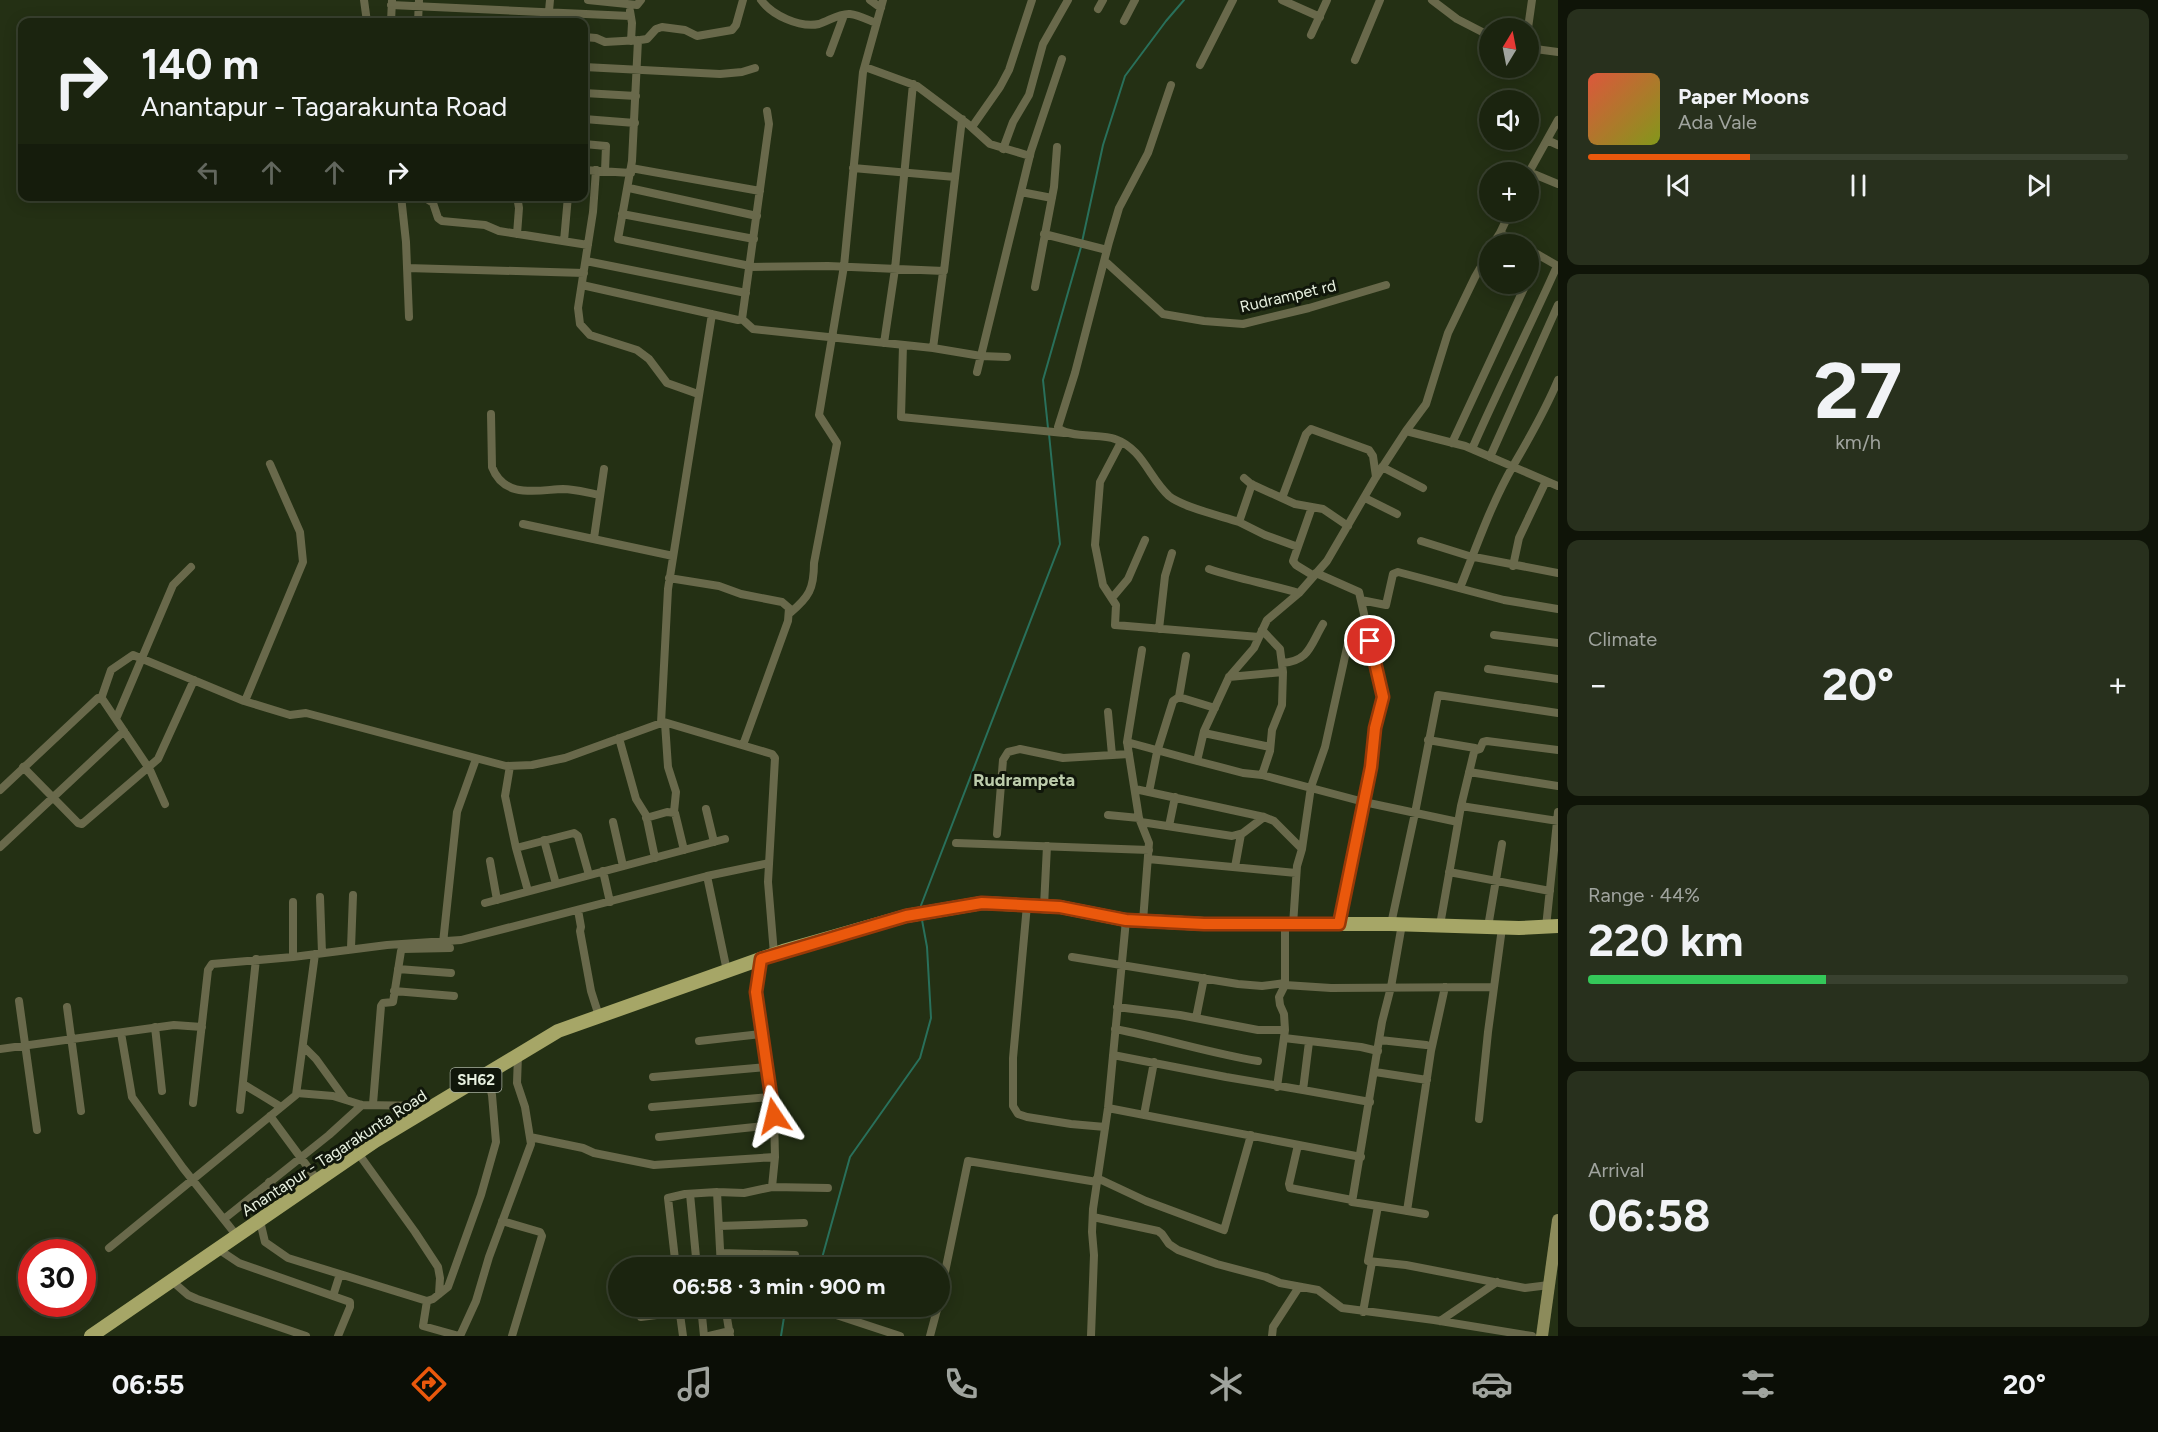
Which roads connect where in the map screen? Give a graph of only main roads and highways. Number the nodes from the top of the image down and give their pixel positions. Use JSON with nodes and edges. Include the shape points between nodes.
{"nodes":[{"id":1,"x":1552,"y":927,"type":"edge"},
{"id":2,"x":91,"y":1336,"type":"edge"}],
"edges":[{"from":1,"to":2,"type":"main road","name":"Anantapur - Tagarakunta Road","number":"SH62","via":[[1204,924],[1126,920],[1060,907],[982,903],[906,916],[768,957],[558,1031],[358,1153]]}]}
